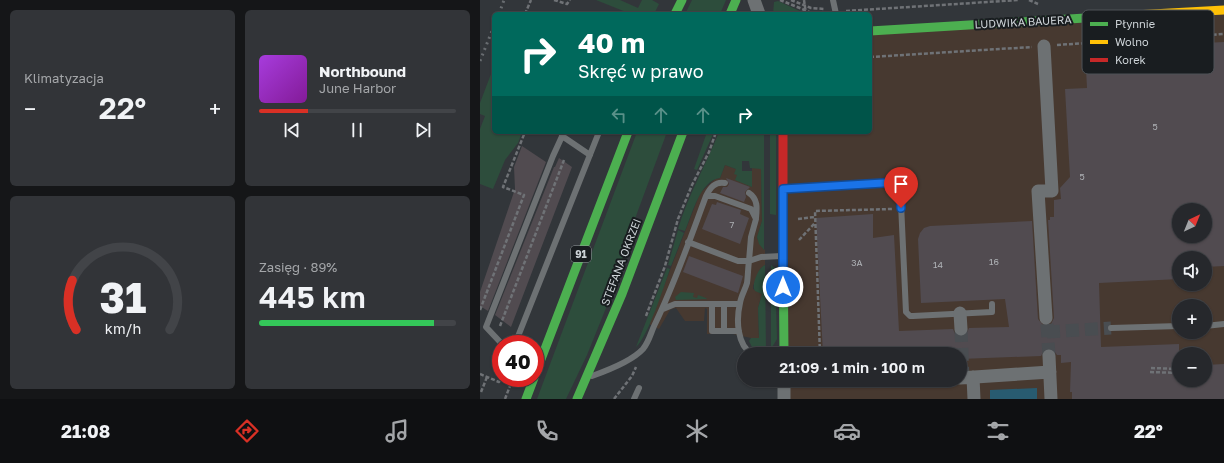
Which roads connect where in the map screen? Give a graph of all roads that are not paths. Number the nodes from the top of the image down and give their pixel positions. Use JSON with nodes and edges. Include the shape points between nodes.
{"nodes":[{"id":1,"x":682,"y":0,"type":"edge"},
{"id":2,"x":736,"y":0,"type":"edge"},
{"id":3,"x":754,"y":0,"type":"edge"},
{"id":4,"x":832,"y":0,"type":"edge"},
{"id":5,"x":1224,"y":10,"type":"edge"},
{"id":6,"x":835,"y":11,"type":"edge"},
{"id":7,"x":1214,"y":11,"type":"edge"},
{"id":8,"x":676,"y":12,"type":"edge"},
{"id":9,"x":731,"y":12,"type":"edge"},
{"id":10,"x":758,"y":12,"type":"edge"},
{"id":11,"x":1082,"y":18,"type":"edge"},
{"id":12,"x":872,"y":31,"type":"edge"},
{"id":13,"x":1044,"y":46,"type":"dead end"},
{"id":14,"x":563,"y":134,"type":"edge"},
{"id":15,"x":598,"y":134,"type":"edge"},
{"id":16,"x":627,"y":134,"type":"edge"},
{"id":17,"x":682,"y":134,"type":"edge"},
{"id":18,"x":783,"y":134,"type":"edge"},
{"id":19,"x":590,"y":155,"type":"junction"},
{"id":20,"x":725,"y":183,"type":"dead end"},
{"id":21,"x":783,"y":189,"type":"junction"},
{"id":22,"x":749,"y":193,"type":"dead end"},
{"id":23,"x":706,"y":196,"type":"junction"},
{"id":24,"x":756,"y":219,"type":"junction"},
{"id":25,"x":688,"y":242,"type":"junction"},
{"id":26,"x":783,"y":256,"type":"junction"},
{"id":27,"x":749,"y":261,"type":"junction"},
{"id":28,"x":712,"y":304,"type":"junction"},
{"id":29,"x":724,"y":304,"type":"junction"},
{"id":30,"x":740,"y":304,"type":"junction"},
{"id":31,"x":992,"y":304,"type":"dead end"},
{"id":32,"x":663,"y":309,"type":"junction"},
{"id":33,"x":960,"y":313,"type":"junction"},
{"id":34,"x":1046,"y":318,"type":"tunnel mouth"},
{"id":35,"x":1224,"y":324,"type":"edge"},
{"id":36,"x":1212,"y":325,"type":"edge"},
{"id":37,"x":1172,"y":326,"type":"edge"},
{"id":38,"x":1111,"y":328,"type":"tunnel mouth"},
{"id":39,"x":961,"y":329,"type":"tunnel mouth"},
{"id":40,"x":724,"y":331,"type":"junction"},
{"id":41,"x":739,"y":331,"type":"junction"},
{"id":42,"x":494,"y":335,"type":"edge"},
{"id":43,"x":519,"y":335,"type":"edge"},
{"id":44,"x":744,"y":347,"type":"edge"},
{"id":45,"x":784,"y":347,"type":"edge"},
{"id":46,"x":544,"y":351,"type":"edge"},
{"id":47,"x":1049,"y":356,"type":"tunnel mouth"},
{"id":48,"x":1050,"y":372,"type":"junction"},
{"id":49,"x":967,"y":377,"type":"edge"},
{"id":50,"x":586,"y":378,"type":"junction"},
{"id":51,"x":530,"y":387,"type":"edge"},
{"id":52,"x":784,"y":387,"type":"edge"},
{"id":53,"x":639,"y":388,"type":"dead end"},
{"id":54,"x":526,"y":399,"type":"edge"},
{"id":55,"x":577,"y":399,"type":"edge"},
{"id":56,"x":634,"y":399,"type":"edge"},
{"id":57,"x":784,"y":399,"type":"edge"},
{"id":58,"x":974,"y":399,"type":"edge"},
{"id":59,"x":1051,"y":399,"type":"edge"}],
"edges":[{"from":1,"to":8,"type":"main road"},
{"from":2,"to":9,"type":"main road"},
{"from":3,"to":10,"type":"street"},
{"from":4,"to":6,"type":"lane"},
{"from":5,"to":7,"type":"main road","name":"LUDWIKA BAUERA"},
{"from":11,"to":12,"type":"main road","name":"LUDWIKA BAUERA"},
{"from":13,"to":34,"type":"street","via":[[1052,191],[1038,191]]},
{"from":14,"to":19,"type":"lane"},
{"from":14,"to":42,"type":"lane","via":[[486,327]]},
{"from":15,"to":19,"type":"lane"},
{"from":16,"to":46,"type":"main road","number":"91"},
{"from":17,"to":50,"type":"main road","name":"STEFANA OKRZEI","via":[[622,294]]},
{"from":18,"to":21,"type":"main road"},
{"from":19,"to":43,"type":"lane"},
{"from":20,"to":23,"type":"lane","via":[[716,184],[709,189]]},
{"from":21,"to":26,"type":"main road"},
{"from":21,"to":33,"type":"lane","via":[[900,182],[906,312],[910,316]]},
{"from":22,"to":24,"type":"lane","via":[[756,201]]},
{"from":23,"to":24,"type":"lane","via":[[715,196],[751,209]]},
{"from":23,"to":25,"type":"lane"},
{"from":24,"to":27,"type":"lane"},
{"from":25,"to":27,"type":"lane","via":[[738,261]]},
{"from":25,"to":32,"type":"lane"},
{"from":26,"to":27,"type":"lane","via":[[761,257]]},
{"from":26,"to":45,"type":"main road"},
{"from":27,"to":30,"type":"lane","via":[[747,282]]},
{"from":28,"to":29,"type":"lane"},
{"from":28,"to":32,"type":"lane","via":[[675,304]]},
{"from":28,"to":40,"type":"lane","via":[[712,332]]},
{"from":29,"to":30,"type":"lane"},
{"from":29,"to":40,"type":"lane"},
{"from":30,"to":41,"type":"lane"},
{"from":31,"to":33,"type":"lane","via":[[992,312]]},
{"from":32,"to":50,"type":"lane","via":[[643,349]]},
{"from":33,"to":39,"type":"street"},
{"from":35,"to":36,"type":"lane"},
{"from":37,"to":38,"type":"lane"},
{"from":40,"to":41,"type":"lane"},
{"from":41,"to":44,"type":"lane"},
{"from":47,"to":48,"type":"street"},
{"from":48,"to":49,"type":"street"},
{"from":48,"to":59,"type":"street"},
{"from":49,"to":58,"type":"street"},
{"from":50,"to":55,"type":"main road","name":"STEFANA OKRZEI"},
{"from":51,"to":54,"type":"main road"},
{"from":52,"to":57,"type":"street"},
{"from":53,"to":56,"type":"lane"}]}
